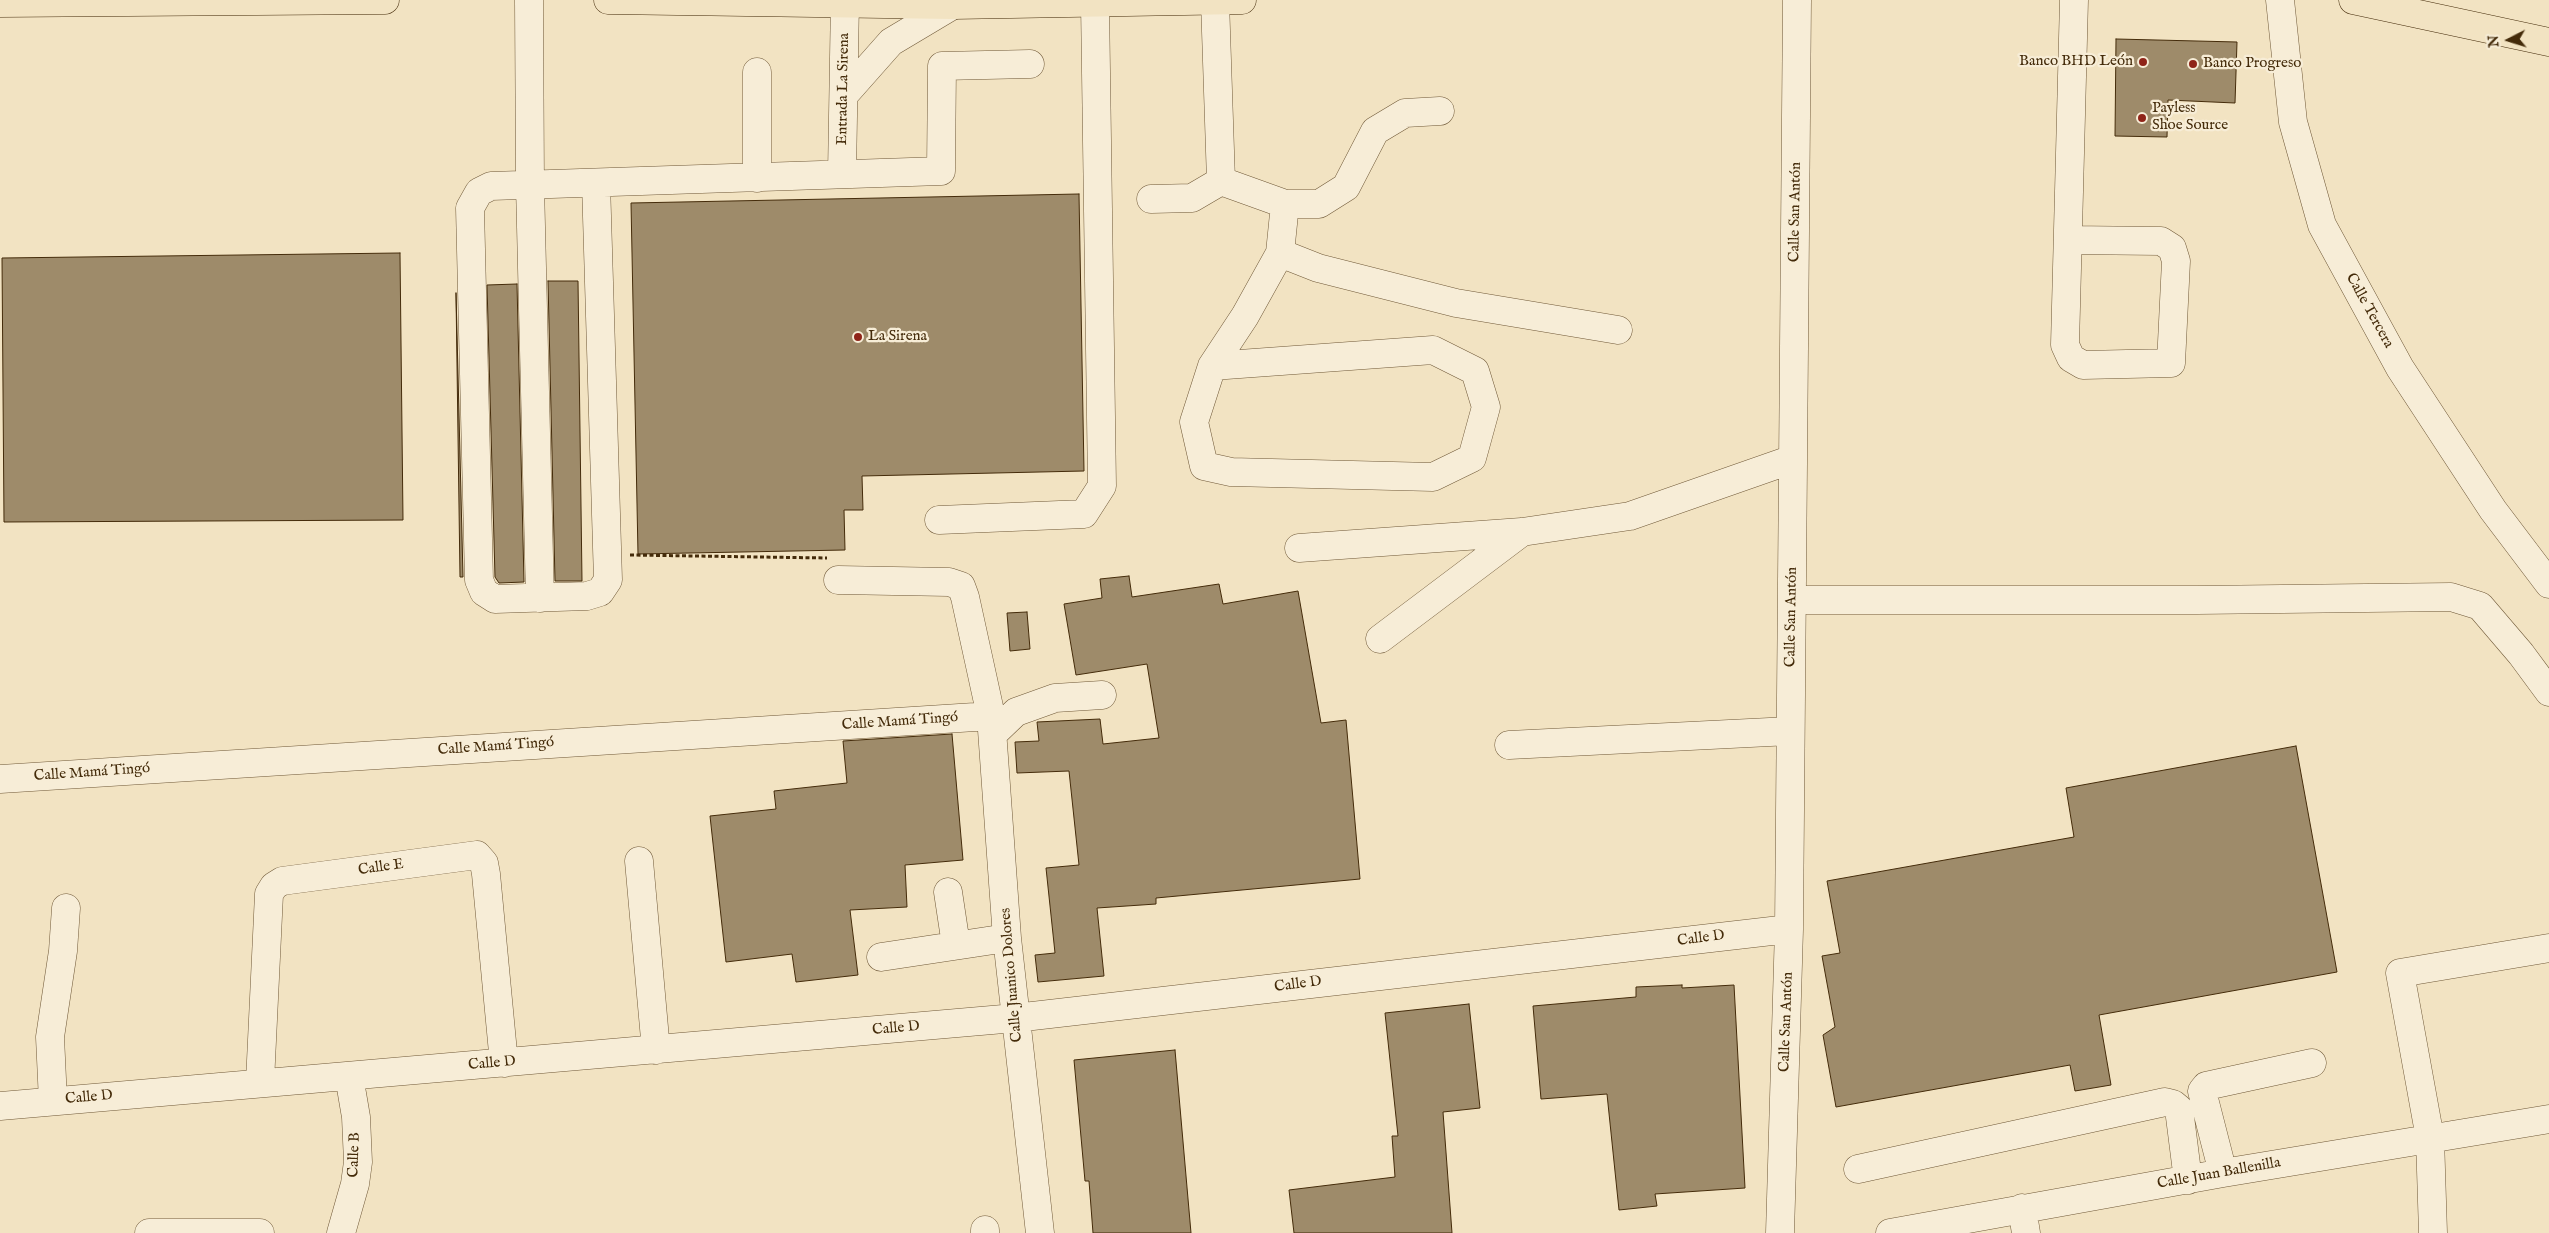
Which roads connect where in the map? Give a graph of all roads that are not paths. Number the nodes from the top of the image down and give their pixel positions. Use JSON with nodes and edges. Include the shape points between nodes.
{"nodes":[{"id":1,"x":385,"y":0,"type":"edge"},
{"id":2,"x":529,"y":0,"type":"edge"},
{"id":3,"x":608,"y":0,"type":"edge"},
{"id":4,"x":1215,"y":0,"type":"edge"},
{"id":5,"x":1242,"y":0,"type":"edge"},
{"id":6,"x":1798,"y":0,"type":"edge"},
{"id":7,"x":2074,"y":0,"type":"edge"},
{"id":8,"x":2280,"y":0,"type":"edge"},
{"id":9,"x":2353,"y":0,"type":"edge"},
{"id":10,"x":845,"y":2,"type":"edge"},
{"id":11,"x":0,"y":3,"type":"edge"},
{"id":12,"x":1095,"y":3,"type":"junction"},
{"id":13,"x":953,"y":5,"type":"junction"},
{"id":14,"x":2549,"y":42,"type":"edge"},
{"id":15,"x":1030,"y":64,"type":"dead end"},
{"id":16,"x":757,"y":72,"type":"dead end"},
{"id":17,"x":845,"y":94,"type":"junction"},
{"id":18,"x":1440,"y":111,"type":"dead end"},
{"id":19,"x":842,"y":174,"type":"junction"},
{"id":20,"x":757,"y":178,"type":"junction"},
{"id":21,"x":1222,"y":181,"type":"junction"},
{"id":22,"x":596,"y":183,"type":"junction"},
{"id":23,"x":530,"y":185,"type":"junction"},
{"id":24,"x":1151,"y":199,"type":"dead end"},
{"id":25,"x":1285,"y":204,"type":"junction"},
{"id":26,"x":2068,"y":240,"type":"junction"},
{"id":27,"x":1280,"y":253,"type":"junction"},
{"id":28,"x":1618,"y":330,"type":"dead end"},
{"id":29,"x":1212,"y":366,"type":"junction"},
{"id":30,"x":1793,"y":459,"type":"junction"},
{"id":31,"x":939,"y":520,"type":"dead end"},
{"id":32,"x":1522,"y":532,"type":"junction"},
{"id":33,"x":1299,"y":548,"type":"dead end"},
{"id":34,"x":838,"y":580,"type":"road end"},
{"id":35,"x":2549,"y":584,"type":"edge"},
{"id":36,"x":540,"y":598,"type":"junction"},
{"id":37,"x":1792,"y":600,"type":"junction"},
{"id":38,"x":1380,"y":639,"type":"dead end"},
{"id":39,"x":2549,"y":692,"type":"edge"},
{"id":40,"x":1102,"y":695,"type":"dead end"},
{"id":41,"x":992,"y":725,"type":"junction"},
{"id":42,"x":1790,"y":732,"type":"junction"},
{"id":43,"x":1509,"y":746,"type":"dead end"},
{"id":44,"x":0,"y":779,"type":"edge"},
{"id":45,"x":639,"y":860,"type":"dead end"},
{"id":46,"x":948,"y":892,"type":"dead end"},
{"id":47,"x":66,"y":908,"type":"dead end"},
{"id":48,"x":1789,"y":929,"type":"junction"},
{"id":49,"x":1007,"y":938,"type":"junction"},
{"id":50,"x":956,"y":945,"type":"junction"},
{"id":51,"x":2549,"y":948,"type":"edge"},
{"id":52,"x":880,"y":957,"type":"dead end"},
{"id":53,"x":1015,"y":1018,"type":"junction"},
{"id":54,"x":656,"y":1050,"type":"junction"},
{"id":55,"x":504,"y":1063,"type":"junction"},
{"id":56,"x":2312,"y":1063,"type":"dead end"},
{"id":57,"x":349,"y":1076,"type":"junction"},
{"id":58,"x":260,"y":1082,"type":"junction"},
{"id":59,"x":2204,"y":1100,"type":"junction"},
{"id":60,"x":53,"y":1101,"type":"junction"},
{"id":61,"x":2173,"y":1104,"type":"junction"},
{"id":62,"x":0,"y":1106,"type":"edge"},
{"id":63,"x":2549,"y":1119,"type":"edge"},
{"id":64,"x":2430,"y":1138,"type":"junction"},
{"id":65,"x":1858,"y":1169,"type":"dead end"},
{"id":66,"x":2223,"y":1173,"type":"junction"},
{"id":67,"x":2188,"y":1180,"type":"junction"},
{"id":68,"x":2024,"y":1221,"type":"edge"},
{"id":69,"x":155,"y":1233,"type":"edge"},
{"id":70,"x":260,"y":1233,"type":"edge"},
{"id":71,"x":341,"y":1233,"type":"edge"},
{"id":72,"x":1040,"y":1233,"type":"edge"},
{"id":73,"x":1780,"y":1233,"type":"edge"},
{"id":74,"x":1890,"y":1233,"type":"edge"},
{"id":75,"x":2433,"y":1233,"type":"edge"}],
"edges":[{"from":1,"to":11,"type":"main road"},
{"from":2,"to":23,"type":"street"},
{"from":3,"to":10,"type":"main road"},
{"from":4,"to":5,"type":"main road"},
{"from":4,"to":12,"type":"main road"},
{"from":4,"to":21,"type":"street"},
{"from":6,"to":30,"type":"street","name":"Calle San Antón"},
{"from":7,"to":26,"type":"street"},
{"from":8,"to":35,"type":"street","name":"Calle Tercera","via":[[2293,122],[2322,225],[2400,368],[2493,510]]},
{"from":9,"to":14,"type":"main road"},
{"from":10,"to":13,"type":"main road"},
{"from":10,"to":17,"type":"street","name":"Entrada La Sirena"},
{"from":12,"to":13,"type":"main road"},
{"from":12,"to":31,"type":"street","via":[[1102,486],[1084,514]]},
{"from":13,"to":17,"type":"street","via":[[891,42]]},
{"from":15,"to":19,"type":"street","via":[[942,66],[940,172]]},
{"from":16,"to":20,"type":"street"},
{"from":17,"to":19,"type":"street","name":"Entrada La Sirena"},
{"from":18,"to":25,"type":"street","via":[[1405,113],[1376,130],[1346,187],[1319,204]]},
{"from":19,"to":20,"type":"street"},
{"from":20,"to":22,"type":"street"},
{"from":21,"to":24,"type":"street","via":[[1192,198]]},
{"from":21,"to":25,"type":"street"},
{"from":22,"to":23,"type":"street"},
{"from":22,"to":36,"type":"street","via":[[608,580],[594,595]]},
{"from":23,"to":36,"type":"street"},
{"from":23,"to":36,"type":"street","via":[[491,186],[478,192],[470,208],[479,580],[484,592],[494,599]]},
{"from":25,"to":27,"type":"street"},
{"from":26,"to":26,"type":"street","via":[[2065,345],[2071,358],[2083,365],[2171,363],[2176,260],[2172,248],[2161,241]]},
{"from":27,"to":28,"type":"street","via":[[1318,268],[1456,303]]},
{"from":27,"to":29,"type":"street","via":[[1246,316]]},
{"from":29,"to":29,"type":"street","via":[[1194,422],[1204,466],[1231,472],[1433,477],[1472,458],[1486,407],[1475,372],[1433,350]]},
{"from":30,"to":32,"type":"street","via":[[1630,516]]},
{"from":30,"to":37,"type":"street","name":"Calle San Antón"},
{"from":32,"to":33,"type":"street"},
{"from":32,"to":38,"type":"street"},
{"from":34,"to":41,"type":"street","name":"Calle Juanico Dolores","via":[[949,582],[961,586]]},
{"from":37,"to":39,"type":"street","via":[[2451,597],[2480,606]]},
{"from":37,"to":42,"type":"street","name":"Calle San Antón"},
{"from":40,"to":41,"type":"street","via":[[1055,698]]},
{"from":41,"to":44,"type":"street","name":"Calle Mamá Tingó"},
{"from":41,"to":49,"type":"street","name":"Calle Juanico Dolores"},
{"from":42,"to":43,"type":"street"},
{"from":42,"to":48,"type":"street","name":"Calle San Antón"},
{"from":45,"to":54,"type":"street"},
{"from":46,"to":50,"type":"street"},
{"from":47,"to":60,"type":"street","via":[[50,1037]]},
{"from":48,"to":53,"type":"street","name":"Calle D"},
{"from":48,"to":73,"type":"street","name":"Calle San Antón"},
{"from":49,"to":50,"type":"street"},
{"from":49,"to":53,"type":"street","name":"Calle Juanico Dolores"},
{"from":50,"to":52,"type":"street"},
{"from":51,"to":64,"type":"street","via":[[2400,974]]},
{"from":53,"to":54,"type":"street","name":"Calle D"},
{"from":53,"to":72,"type":"street","name":"Calle Juanico Dolores"},
{"from":54,"to":55,"type":"street","name":"Calle D"},
{"from":55,"to":57,"type":"street","name":"Calle D"},
{"from":55,"to":58,"type":"street","name":"Calle E","via":[[486,874],[484,863],[477,855],[282,881],[274,886],[269,894]]},
{"from":56,"to":59,"type":"street","via":[[2206,1086],[2202,1091]]},
{"from":57,"to":58,"type":"street","name":"Calle D"},
{"from":57,"to":71,"type":"street","name":"Calle B","via":[[356,1117],[358,1162]]},
{"from":58,"to":60,"type":"street","name":"Calle D"},
{"from":59,"to":61,"type":"street"},
{"from":59,"to":66,"type":"street"},
{"from":60,"to":62,"type":"street","name":"Calle D"},
{"from":61,"to":65,"type":"street","via":[[2158,1103]]},
{"from":61,"to":67,"type":"street","via":[[2179,1109]]},
{"from":63,"to":64,"type":"street","name":"Calle Juan Ballenilla"},
{"from":64,"to":66,"type":"street","name":"Calle Juan Ballenilla"},
{"from":64,"to":75,"type":"street"},
{"from":66,"to":67,"type":"street","name":"Calle Juan Ballenilla"},
{"from":67,"to":68,"type":"street","name":"Calle Juan Ballenilla"},
{"from":68,"to":74,"type":"street","name":"Calle Juan Ballenilla"},
{"from":69,"to":70,"type":"street"}]}
